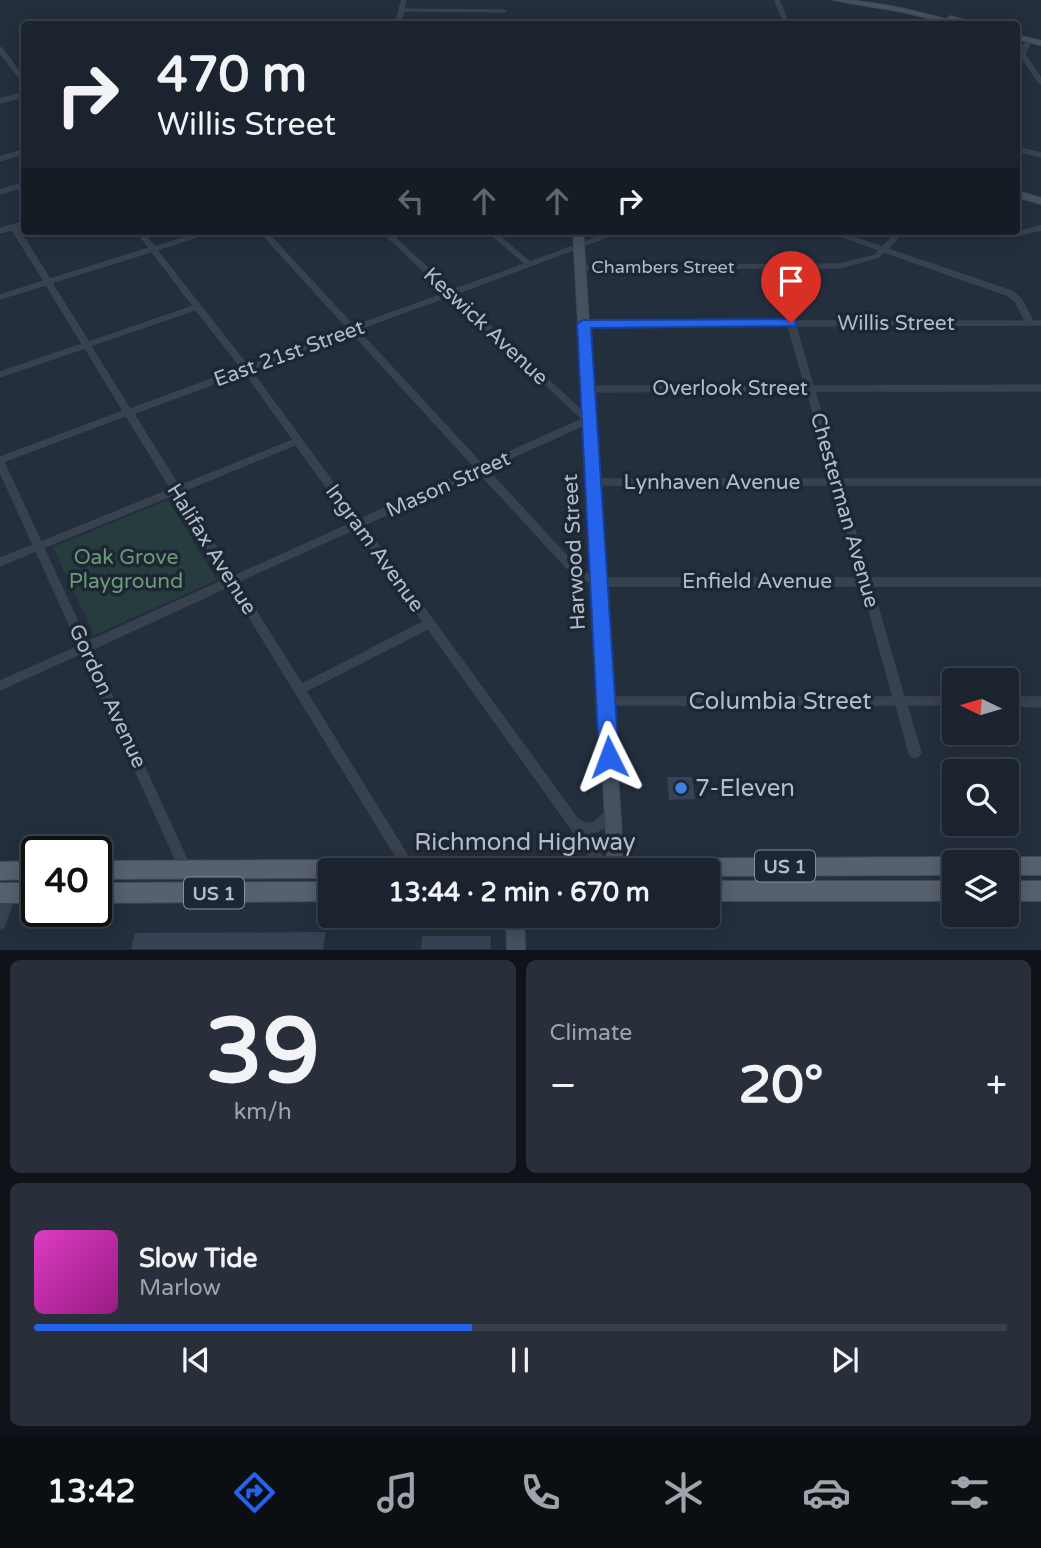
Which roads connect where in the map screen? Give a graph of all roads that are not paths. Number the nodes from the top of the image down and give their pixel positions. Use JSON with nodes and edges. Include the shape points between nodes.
{"nodes":[{"id":1,"x":404,"y":0,"type":"edge"},
{"id":2,"x":777,"y":0,"type":"edge"},
{"id":3,"x":836,"y":0,"type":"edge"},
{"id":4,"x":869,"y":0,"type":"edge"},
{"id":5,"x":401,"y":10,"type":"junction"},
{"id":6,"x":504,"y":11,"type":"dead end"},
{"id":7,"x":399,"y":21,"type":"edge"},
{"id":8,"x":786,"y":21,"type":"edge"},
{"id":9,"x":946,"y":21,"type":"edge"},
{"id":10,"x":963,"y":21,"type":"edge"},
{"id":11,"x":1020,"y":40,"type":"edge"},
{"id":12,"x":1020,"y":40,"type":"edge"},
{"id":13,"x":1027,"y":44,"type":"junction"},
{"id":14,"x":1041,"y":46,"type":"edge"},
{"id":15,"x":0,"y":49,"type":"edge"},
{"id":16,"x":21,"y":77,"type":"edge"},
{"id":17,"x":1040,"y":86,"type":"edge"},
{"id":18,"x":21,"y":96,"type":"edge"},
{"id":19,"x":0,"y":101,"type":"edge"},
{"id":20,"x":1020,"y":150,"type":"edge"},
{"id":21,"x":21,"y":153,"type":"edge"},
{"id":22,"x":1041,"y":155,"type":"edge"},
{"id":23,"x":0,"y":159,"type":"edge"},
{"id":24,"x":21,"y":186,"type":"edge"},
{"id":25,"x":0,"y":191,"type":"edge"},
{"id":26,"x":1020,"y":195,"type":"edge"},
{"id":27,"x":1041,"y":201,"type":"edge"},
{"id":28,"x":21,"y":225,"type":"edge"},
{"id":29,"x":14,"y":227,"type":"junction"},
{"id":30,"x":1041,"y":228,"type":"edge"},
{"id":31,"x":0,"y":231,"type":"edge"},
{"id":32,"x":1020,"y":233,"type":"edge"},
{"id":33,"x":142,"y":235,"type":"edge"},
{"id":34,"x":199,"y":235,"type":"edge"},
{"id":35,"x":266,"y":235,"type":"edge"},
{"id":36,"x":388,"y":235,"type":"edge"},
{"id":37,"x":495,"y":235,"type":"edge"},
{"id":38,"x":578,"y":235,"type":"edge"},
{"id":39,"x":609,"y":235,"type":"edge"},
{"id":40,"x":841,"y":235,"type":"edge"},
{"id":41,"x":899,"y":235,"type":"edge"},
{"id":42,"x":579,"y":246,"type":"junction"},
{"id":43,"x":153,"y":249,"type":"junction"},
{"id":44,"x":886,"y":250,"type":"junction"},
{"id":45,"x":529,"y":264,"type":"junction"},
{"id":46,"x":580,"y":267,"type":"junction"},
{"id":47,"x":775,"y":267,"type":"junction"},
{"id":48,"x":48,"y":282,"type":"junction"},
{"id":49,"x":451,"y":293,"type":"junction"},
{"id":50,"x":0,"y":297,"type":"edge"},
{"id":51,"x":198,"y":307,"type":"junction"},
{"id":52,"x":791,"y":323,"type":"junction"},
{"id":53,"x":1030,"y":323,"type":"junction"},
{"id":54,"x":1041,"y":323,"type":"edge"},
{"id":55,"x":583,"y":324,"type":"junction"},
{"id":56,"x":353,"y":329,"type":"junction"},
{"id":57,"x":87,"y":345,"type":"junction"},
{"id":58,"x":246,"y":369,"type":"junction"},
{"id":59,"x":0,"y":375,"type":"edge"},
{"id":60,"x":810,"y":387,"type":"junction"},
{"id":61,"x":1041,"y":388,"type":"edge"},
{"id":62,"x":587,"y":389,"type":"junction"},
{"id":63,"x":128,"y":412,"type":"junction"},
{"id":64,"x":589,"y":420,"type":"junction"},
{"id":65,"x":298,"y":441,"type":"junction"},
{"id":66,"x":0,"y":461,"type":"edge"},
{"id":67,"x":481,"y":469,"type":"junction"},
{"id":68,"x":593,"y":482,"type":"junction"},
{"id":69,"x":837,"y":482,"type":"junction"},
{"id":70,"x":1041,"y":482,"type":"edge"},
{"id":71,"x":176,"y":490,"type":"junction"},
{"id":72,"x":358,"y":525,"type":"junction"},
{"id":73,"x":39,"y":546,"type":"junction"},
{"id":74,"x":0,"y":562,"type":"edge"},
{"id":75,"x":865,"y":581,"type":"junction"},
{"id":76,"x":232,"y":582,"type":"junction"},
{"id":77,"x":598,"y":582,"type":"junction"},
{"id":78,"x":1041,"y":582,"type":"edge"},
{"id":79,"x":430,"y":623,"type":"junction"},
{"id":80,"x":85,"y":648,"type":"junction"},
{"id":81,"x":0,"y":686,"type":"edge"},
{"id":82,"x":299,"y":690,"type":"junction"},
{"id":83,"x":606,"y":701,"type":"junction"},
{"id":84,"x":900,"y":701,"type":"junction"},
{"id":85,"x":942,"y":701,"type":"edge"},
{"id":86,"x":1019,"y":701,"type":"edge"},
{"id":87,"x":1041,"y":702,"type":"edge"},
{"id":88,"x":915,"y":752,"type":"dead end"},
{"id":89,"x":612,"y":813,"type":"junction"},
{"id":90,"x":574,"y":822,"type":"junction"},
{"id":91,"x":403,"y":858,"type":"edge"},
{"id":92,"x":602,"y":858,"type":"edge"},
{"id":93,"x":610,"y":858,"type":"edge"},
{"id":94,"x":942,"y":866,"type":"edge"},
{"id":95,"x":1019,"y":866,"type":"edge"},
{"id":96,"x":1041,"y":866,"type":"edge"},
{"id":97,"x":720,"y":867,"type":"edge"},
{"id":98,"x":318,"y":869,"type":"edge"},
{"id":99,"x":21,"y":870,"type":"edge"},
{"id":100,"x":112,"y":870,"type":"edge"},
{"id":101,"x":187,"y":870,"type":"junction"},
{"id":102,"x":0,"y":871,"type":"edge"},
{"id":103,"x":318,"y":891,"type":"edge"},
{"id":104,"x":720,"y":891,"type":"edge"},
{"id":105,"x":942,"y":891,"type":"edge"},
{"id":106,"x":1019,"y":891,"type":"edge"},
{"id":107,"x":1041,"y":891,"type":"edge"},
{"id":108,"x":5,"y":893,"type":"edge"},
{"id":109,"x":112,"y":893,"type":"edge"},
{"id":110,"x":197,"y":893,"type":"junction"},
{"id":111,"x":0,"y":923,"type":"edge"},
{"id":112,"x":515,"y":928,"type":"edge"},
{"id":113,"x":516,"y":950,"type":"edge"}],
"edges":[{"from":1,"to":5,"type":"street"},
{"from":2,"to":8,"type":"street"},
{"from":3,"to":9,"type":"street"},
{"from":4,"to":10,"type":"street"},
{"from":5,"to":6,"type":"street"},
{"from":5,"to":7,"type":"street"},
{"from":11,"to":13,"type":"street"},
{"from":12,"to":14,"type":"main road"},
{"from":13,"to":14,"type":"street"},
{"from":13,"to":17,"type":"street","via":[[1022,54]]},
{"from":15,"to":16,"type":"street"},
{"from":18,"to":19,"type":"street"},
{"from":20,"to":22,"type":"street"},
{"from":21,"to":23,"type":"street"},
{"from":24,"to":25,"type":"street"},
{"from":26,"to":27,"type":"street"},
{"from":28,"to":29,"type":"street"},
{"from":29,"to":31,"type":"street"},
{"from":29,"to":48,"type":"street","name":"Halifax Avenue"},
{"from":30,"to":32,"type":"street"},
{"from":33,"to":43,"type":"street","name":"Ingram Avenue"},
{"from":34,"to":43,"type":"street"},
{"from":35,"to":56,"type":"street"},
{"from":36,"to":49,"type":"street","name":"Keswick Avenue"},
{"from":37,"to":45,"type":"street"},
{"from":38,"to":42,"type":"street","name":"Harwood Street"},
{"from":39,"to":42,"type":"street","name":"East 21st Street"},
{"from":40,"to":44,"type":"street"},
{"from":41,"to":44,"type":"street","name":"Chambers Street"},
{"from":42,"to":45,"type":"street","name":"East 21st Street"},
{"from":42,"to":46,"type":"street","name":"Harwood Street"},
{"from":43,"to":48,"type":"street"},
{"from":43,"to":51,"type":"street","name":"Ingram Avenue"},
{"from":44,"to":47,"type":"street","name":"Chambers Street","via":[[839,266]]},
{"from":44,"to":53,"type":"street","via":[[1009,293]]},
{"from":45,"to":49,"type":"street","name":"East 21st Street"},
{"from":46,"to":47,"type":"street","name":"Chambers Street"},
{"from":46,"to":55,"type":"street","name":"Harwood Street"},
{"from":47,"to":52,"type":"street","name":"Chesterman Avenue"},
{"from":48,"to":50,"type":"street"},
{"from":48,"to":57,"type":"street","name":"Halifax Avenue"},
{"from":49,"to":56,"type":"street","name":"East 21st Street"},
{"from":49,"to":64,"type":"street","name":"Keswick Avenue"},
{"from":51,"to":57,"type":"street"},
{"from":51,"to":58,"type":"street","name":"Ingram Avenue"},
{"from":52,"to":53,"type":"street","name":"Willis Street"},
{"from":52,"to":55,"type":"street","name":"Willis Street"},
{"from":52,"to":60,"type":"street","name":"Chesterman Avenue"},
{"from":53,"to":54,"type":"street","name":"Willis Street"},
{"from":55,"to":62,"type":"street","name":"Harwood Street"},
{"from":56,"to":58,"type":"street","name":"East 21st Street"},
{"from":56,"to":67,"type":"street"},
{"from":57,"to":59,"type":"street"},
{"from":57,"to":63,"type":"street","name":"Halifax Avenue"},
{"from":58,"to":63,"type":"street","name":"East 21st Street"},
{"from":58,"to":65,"type":"street","name":"Ingram Avenue"},
{"from":60,"to":61,"type":"street","name":"Overlook Street"},
{"from":60,"to":62,"type":"street","name":"Overlook Street"},
{"from":60,"to":69,"type":"street","name":"Chesterman Avenue"},
{"from":62,"to":64,"type":"street","name":"Harwood Street"},
{"from":63,"to":66,"type":"street","name":"East 21st Street"},
{"from":63,"to":71,"type":"street","name":"Halifax Avenue"},
{"from":64,"to":67,"type":"street","name":"Mason Street"},
{"from":64,"to":68,"type":"street","name":"Harwood Street"},
{"from":65,"to":71,"type":"street"},
{"from":65,"to":72,"type":"street","name":"Ingram Avenue"},
{"from":66,"to":73,"type":"street","name":"Gordon Avenue"},
{"from":67,"to":72,"type":"street","name":"Mason Street"},
{"from":67,"to":77,"type":"street","via":[[578,573]]},
{"from":68,"to":69,"type":"street","name":"Lynhaven Avenue"},
{"from":68,"to":77,"type":"street","name":"Harwood Street"},
{"from":69,"to":70,"type":"street","name":"Lynhaven Avenue"},
{"from":69,"to":75,"type":"street","name":"Chesterman Avenue"},
{"from":71,"to":73,"type":"street"},
{"from":71,"to":76,"type":"street","name":"Halifax Avenue"},
{"from":72,"to":76,"type":"street","name":"Mason Street"},
{"from":72,"to":79,"type":"street","name":"Ingram Avenue"},
{"from":73,"to":74,"type":"street"},
{"from":73,"to":80,"type":"street","name":"Gordon Avenue"},
{"from":75,"to":77,"type":"street","name":"Enfield Avenue"},
{"from":75,"to":78,"type":"street","name":"Enfield Avenue"},
{"from":75,"to":84,"type":"street","name":"Chesterman Avenue"},
{"from":76,"to":80,"type":"street","name":"Mason Street"},
{"from":76,"to":82,"type":"street","name":"Halifax Avenue"},
{"from":77,"to":83,"type":"street","name":"Harwood Street"},
{"from":79,"to":82,"type":"street"},
{"from":79,"to":90,"type":"street","name":"Ingram Avenue"},
{"from":80,"to":81,"type":"street","name":"Mason Street"},
{"from":80,"to":101,"type":"street","name":"Gordon Avenue"},
{"from":82,"to":91,"type":"street","name":"Halifax Avenue"},
{"from":83,"to":84,"type":"street","name":"Columbia Street"},
{"from":83,"to":89,"type":"street","name":"Harwood Street"},
{"from":84,"to":85,"type":"street","name":"Columbia Street"},
{"from":84,"to":88,"type":"street","name":"Chesterman Avenue"},
{"from":86,"to":87,"type":"street"},
{"from":89,"to":90,"type":"street","via":[[595,828],[582,828]]},
{"from":89,"to":93,"type":"street","name":"Harwood Street"},
{"from":90,"to":92,"type":"street","name":"Ingram Avenue"},
{"from":94,"to":97,"type":"main road","name":"Richmond Highway","number":"US 1"},
{"from":95,"to":96,"type":"main road"},
{"from":98,"to":101,"type":"main road","name":"Richmond Highway","number":"US 1"},
{"from":99,"to":102,"type":"main road"},
{"from":100,"to":101,"type":"main road","name":"Richmond Highway","number":"US 1"},
{"from":101,"to":110,"type":"street","name":"Gordon Avenue"},
{"from":103,"to":110,"type":"main road","number":"US 1"},
{"from":104,"to":105,"type":"main road","number":"US 1"},
{"from":106,"to":107,"type":"main road"},
{"from":108,"to":111,"type":"street"},
{"from":109,"to":110,"type":"main road","number":"US 1"},
{"from":112,"to":113,"type":"main road"}]}
